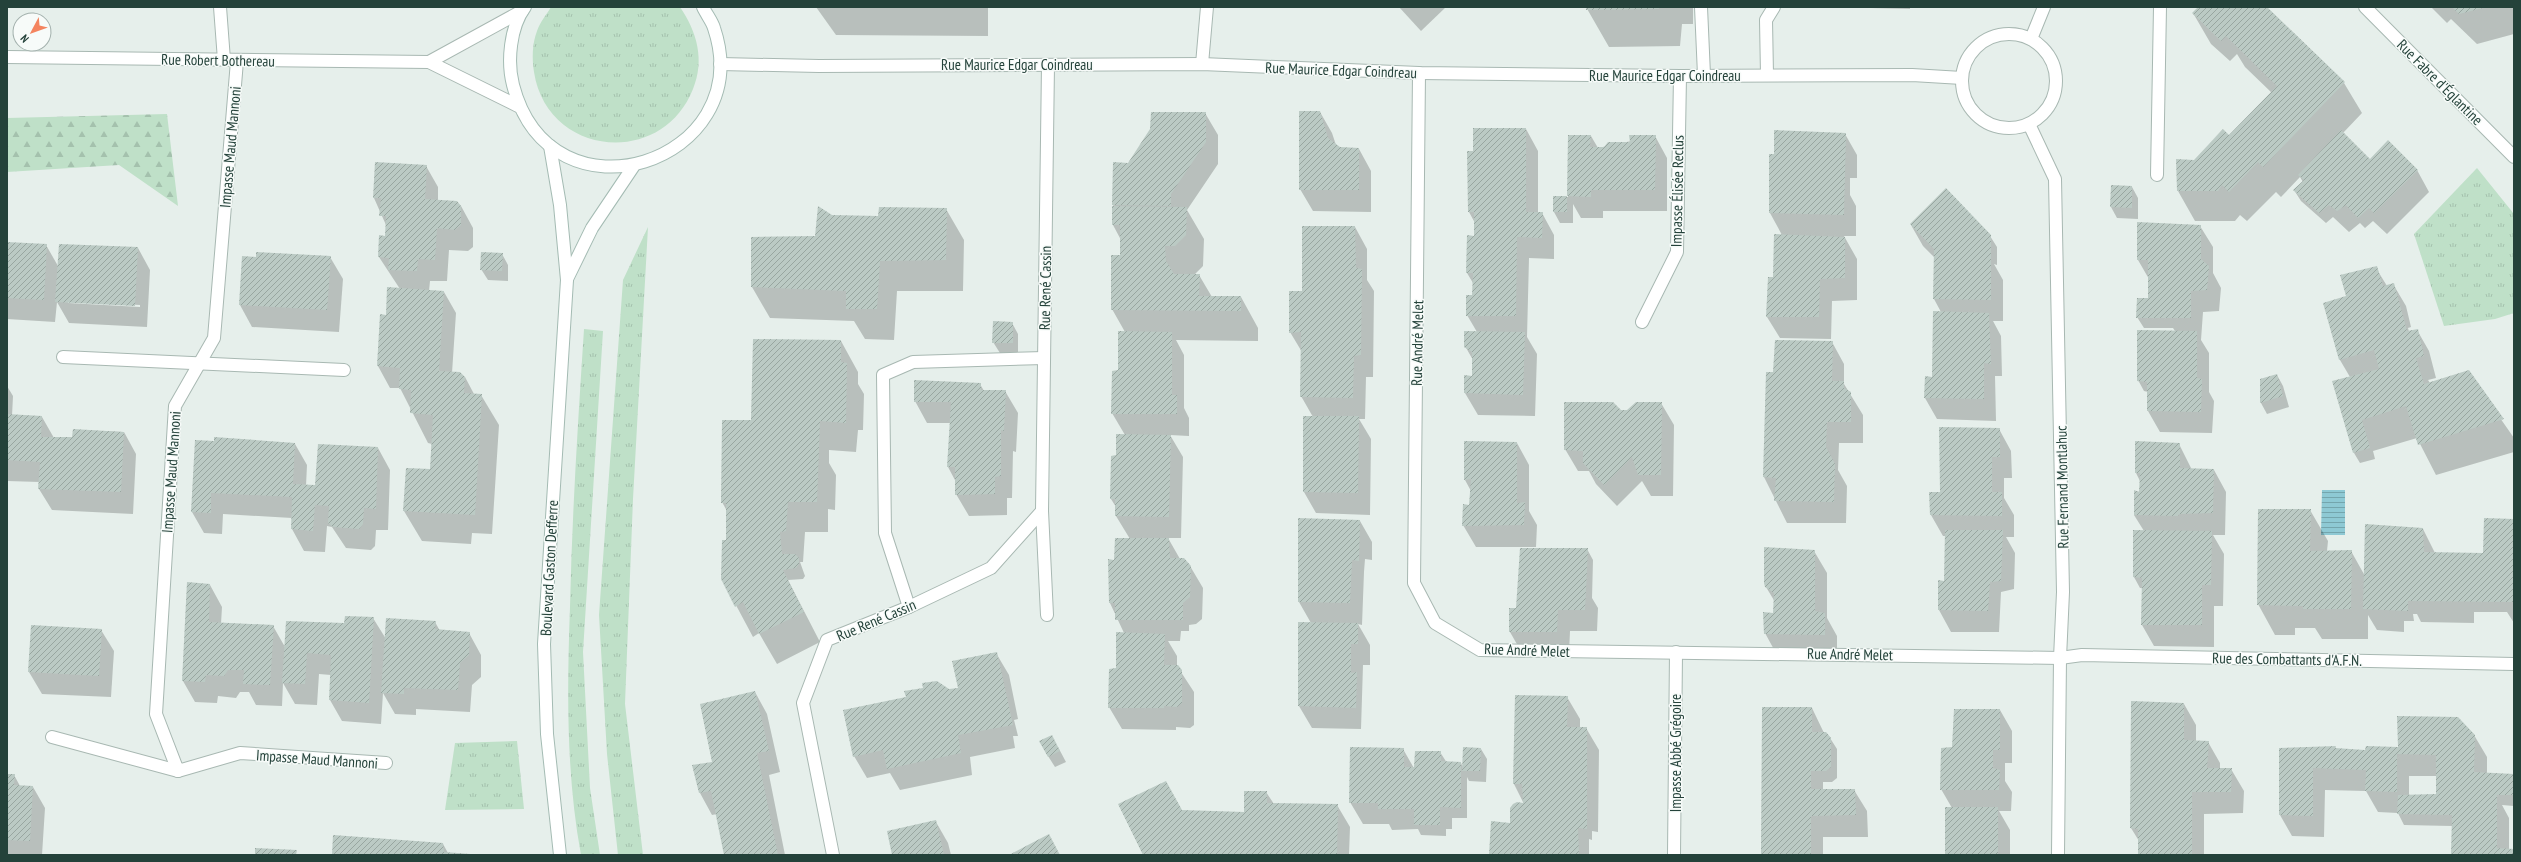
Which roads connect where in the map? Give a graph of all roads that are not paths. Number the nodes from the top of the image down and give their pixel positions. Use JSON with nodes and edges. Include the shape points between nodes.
{"nodes":[{"id":1,"x":220,"y":7,"type":"edge"},
{"id":2,"x":703,"y":7,"type":"edge"},
{"id":3,"x":1206,"y":7,"type":"edge"},
{"id":4,"x":1702,"y":7,"type":"edge"},
{"id":5,"x":1774,"y":7,"type":"edge"},
{"id":6,"x":2044,"y":7,"type":"edge"},
{"id":7,"x":2160,"y":7,"type":"edge"},
{"id":8,"x":2365,"y":7,"type":"edge"},
{"id":9,"x":524,"y":9,"type":"edge"},
{"id":10,"x":2032,"y":39,"type":"junction"},
{"id":11,"x":7,"y":57,"type":"edge"},
{"id":12,"x":224,"y":60,"type":"junction"},
{"id":13,"x":237,"y":61,"type":"junction"},
{"id":14,"x":429,"y":62,"type":"junction"},
{"id":15,"x":720,"y":64,"type":"junction"},
{"id":16,"x":1202,"y":64,"type":"junction"},
{"id":17,"x":1048,"y":65,"type":"junction"},
{"id":18,"x":1419,"y":73,"type":"junction"},
{"id":19,"x":1704,"y":75,"type":"junction"},
{"id":20,"x":1767,"y":75,"type":"junction"},
{"id":21,"x":1680,"y":76,"type":"junction"},
{"id":22,"x":1962,"y":78,"type":"junction"},
{"id":23,"x":518,"y":106,"type":"junction"},
{"id":24,"x":2029,"y":124,"type":"junction"},
{"id":25,"x":550,"y":146,"type":"junction"},
{"id":26,"x":2514,"y":157,"type":"edge"},
{"id":27,"x":633,"y":166,"type":"junction"},
{"id":28,"x":2157,"y":175,"type":"dead end"},
{"id":29,"x":567,"y":280,"type":"junction"},
{"id":30,"x":1642,"y":322,"type":"dead end"},
{"id":31,"x":63,"y":357,"type":"dead end"},
{"id":32,"x":1044,"y":358,"type":"junction"},
{"id":33,"x":198,"y":363,"type":"junction"},
{"id":34,"x":344,"y":370,"type":"dead end"},
{"id":35,"x":1042,"y":511,"type":"junction"},
{"id":36,"x":910,"y":607,"type":"junction"},
{"id":37,"x":1048,"y":616,"type":"dead end"},
{"id":38,"x":1676,"y":652,"type":"junction"},
{"id":39,"x":2060,"y":658,"type":"junction"},
{"id":40,"x":2514,"y":664,"type":"edge"},
{"id":41,"x":52,"y":737,"type":"dead end"},
{"id":42,"x":386,"y":763,"type":"dead end"},
{"id":43,"x":178,"y":771,"type":"junction"},
{"id":44,"x":560,"y":855,"type":"edge"},
{"id":45,"x":833,"y":855,"type":"edge"},
{"id":46,"x":1674,"y":855,"type":"edge"},
{"id":47,"x":2058,"y":855,"type":"edge"}],
"edges":[{"from":1,"to":12,"type":"street"},
{"from":2,"to":15,"type":"street","via":[[714,28]]},
{"from":3,"to":16,"type":"street"},
{"from":4,"to":19,"type":"street"},
{"from":5,"to":20,"type":"street","via":[[1766,20]]},
{"from":6,"to":10,"type":"street"},
{"from":7,"to":28,"type":"street"},
{"from":8,"to":26,"type":"street","name":"Rue Fabre d'Églantine"},
{"from":9,"to":14,"type":"street","name":"Rue Robert Bothereau"},
{"from":9,"to":23,"type":"street","via":[[511,48],[510,74]]},
{"from":10,"to":22,"type":"street","via":[[2017,34],[2000,34],[1986,40],[1973,49],[1965,63]]},
{"from":10,"to":24,"type":"street","via":[[2044,48],[2052,60],[2056,90],[2046,110]]},
{"from":11,"to":12,"type":"street","name":"Rue Robert Bothereau"},
{"from":12,"to":13,"type":"street","name":"Rue Robert Bothereau"},
{"from":13,"to":14,"type":"street","name":"Rue Robert Bothereau"},
{"from":13,"to":33,"type":"street","name":"Impasse Maud Mannoni","via":[[214,338]]},
{"from":14,"to":23,"type":"street","name":"Rue Robert Bothereau"},
{"from":15,"to":17,"type":"street","name":"Rue Maurice Edgar Coindreau"},
{"from":15,"to":27,"type":"street","via":[[716,92],[704,118],[686,141],[662,157]]},
{"from":16,"to":17,"type":"street","name":"Rue Maurice Edgar Coindreau"},
{"from":16,"to":18,"type":"street","name":"Rue Maurice Edgar Coindreau"},
{"from":17,"to":32,"type":"street","name":"Rue René Cassin"},
{"from":18,"to":21,"type":"street","name":"Rue Maurice Edgar Coindreau"},
{"from":18,"to":38,"type":"street","name":"Rue André Melet","via":[[1414,582],[1436,623],[1480,650]]},
{"from":19,"to":20,"type":"street","name":"Rue Maurice Edgar Coindreau"},
{"from":19,"to":21,"type":"street","name":"Rue Maurice Edgar Coindreau"},
{"from":20,"to":22,"type":"street","name":"Rue Maurice Edgar Coindreau","via":[[1912,75]]},
{"from":21,"to":30,"type":"street","name":"Impasse Élisée Reclus","via":[[1677,252]]},
{"from":22,"to":24,"type":"street","via":[[1964,94],[1971,109],[1982,120],[1997,127],[2013,128]]},
{"from":23,"to":25,"type":"street","via":[[532,128]]},
{"from":24,"to":39,"type":"street","name":"Rue Fernand Montlahuc","via":[[2055,180],[2063,592]]},
{"from":25,"to":27,"type":"street","via":[[570,158],[592,166]]},
{"from":25,"to":29,"type":"street","name":"Boulevard Gaston Defferre","via":[[560,205]]},
{"from":27,"to":29,"type":"street","name":"Boulevard Gaston Defferre","via":[[592,228]]},
{"from":29,"to":44,"type":"street","name":"Boulevard Gaston Defferre","via":[[544,644],[547,734]]},
{"from":31,"to":33,"type":"street"},
{"from":32,"to":35,"type":"street","name":"Rue René Cassin"},
{"from":32,"to":36,"type":"street","via":[[913,362],[883,375],[885,533]]},
{"from":33,"to":34,"type":"street"},
{"from":33,"to":43,"type":"street","name":"Impasse Maud Mannoni","via":[[175,406],[156,714]]},
{"from":35,"to":36,"type":"street","name":"Rue René Cassin","via":[[991,568]]},
{"from":35,"to":37,"type":"street","name":"Rue René Cassin"},
{"from":36,"to":45,"type":"street","name":"Rue René Cassin","via":[[827,640],[803,703]]},
{"from":38,"to":39,"type":"street","name":"Rue André Melet"},
{"from":38,"to":46,"type":"street","name":"Impasse Abbé Grégoire"},
{"from":39,"to":40,"type":"street","name":"Rue des Combattants d'A.F.N.","via":[[2082,655]]},
{"from":39,"to":47,"type":"street","name":"Rue Fernand Montlahuc"},
{"from":41,"to":43,"type":"street"},
{"from":42,"to":43,"type":"street","name":"Impasse Maud Mannoni","via":[[240,753]]}]}
